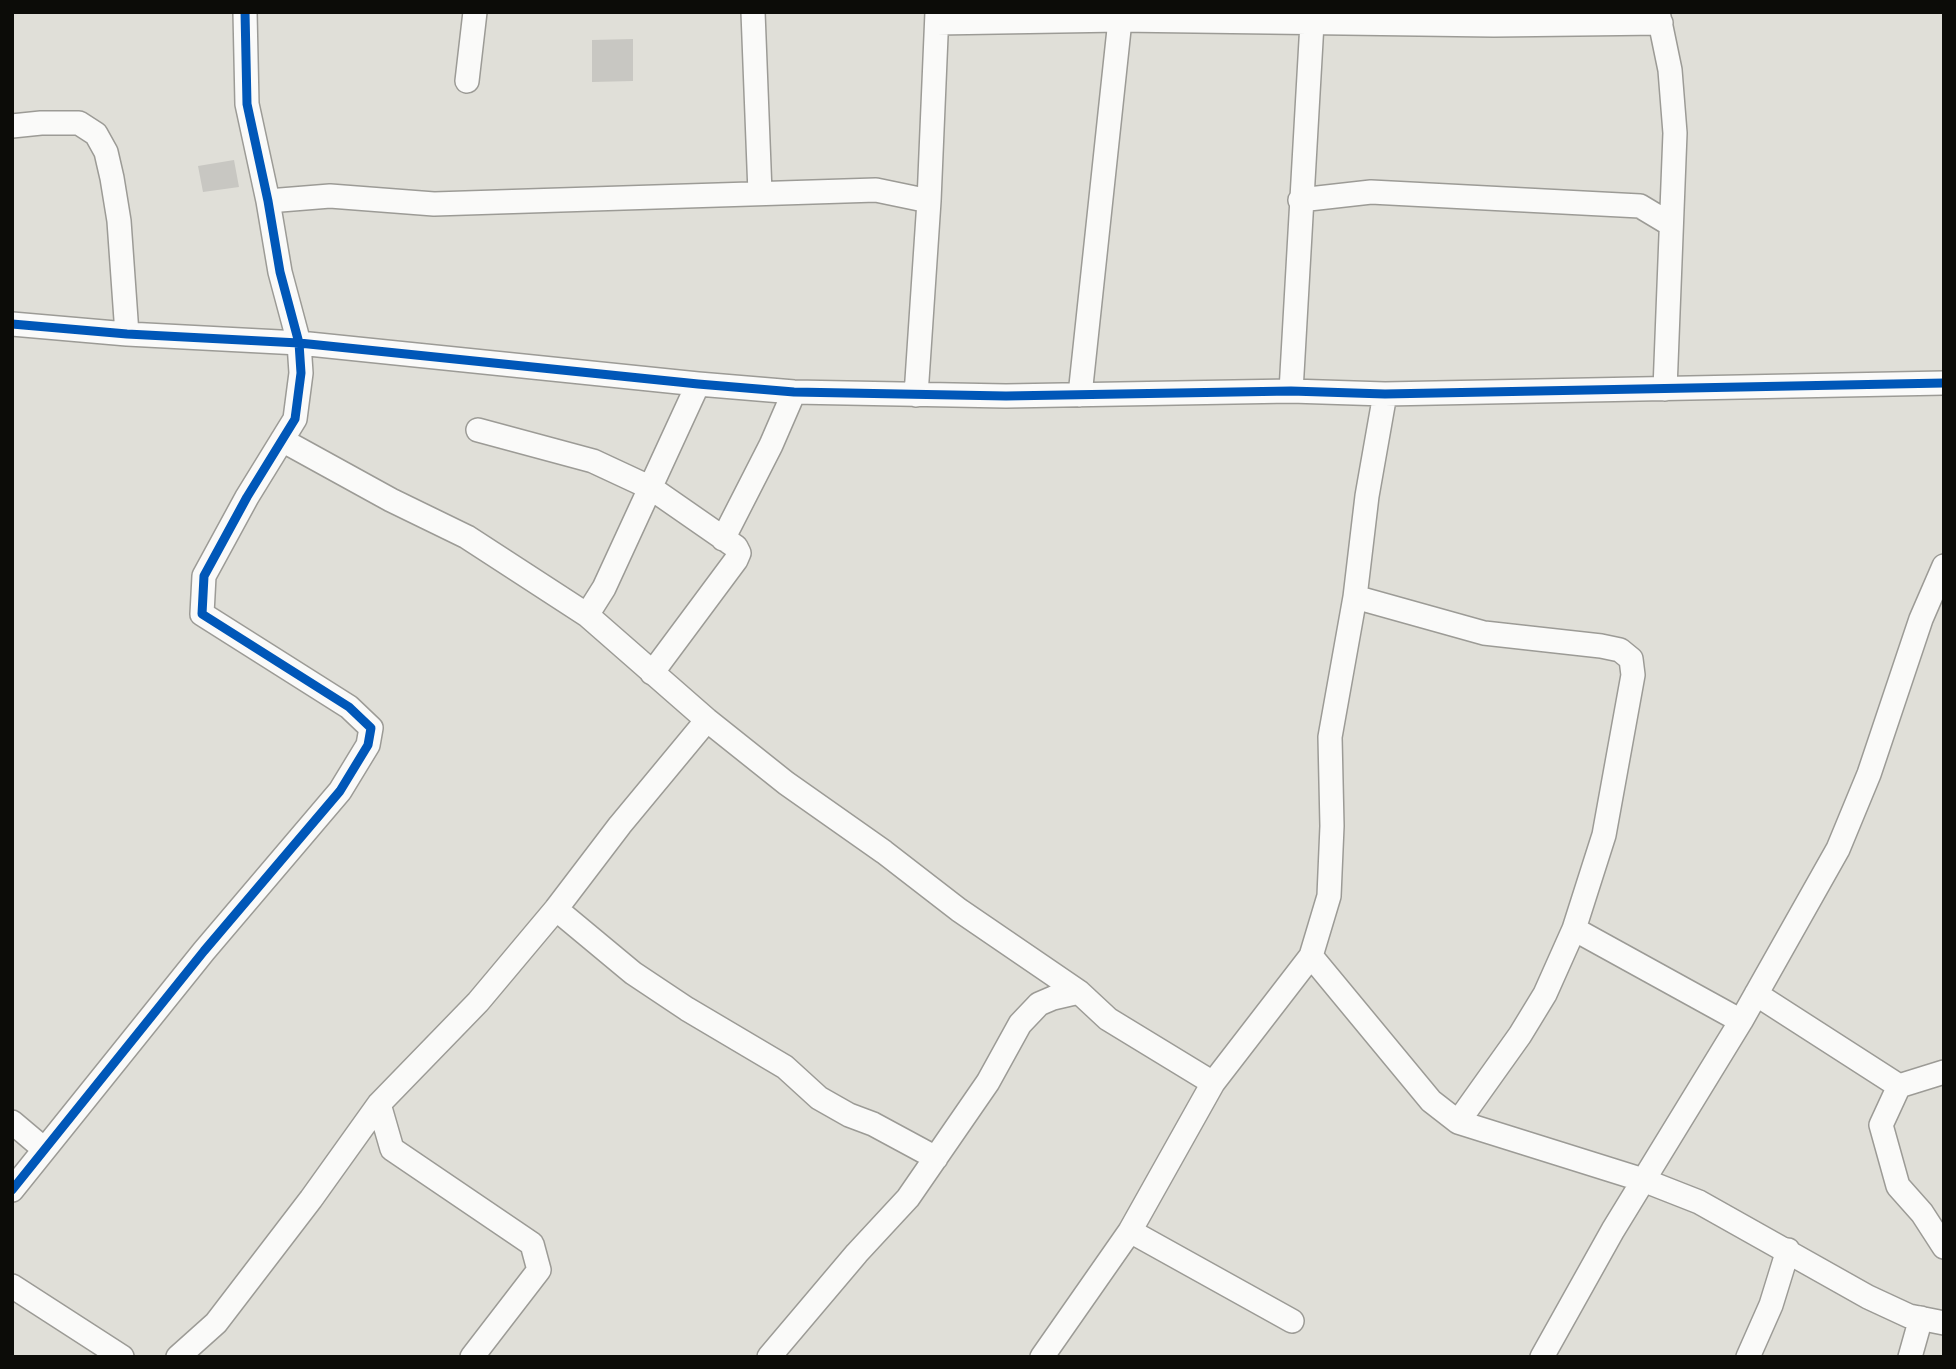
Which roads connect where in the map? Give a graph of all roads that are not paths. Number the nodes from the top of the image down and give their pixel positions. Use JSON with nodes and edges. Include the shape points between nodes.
{"nodes":[{"id":1,"x":244,"y":12,"type":"edge"},
{"id":2,"x":475,"y":12,"type":"edge"},
{"id":3,"x":753,"y":12,"type":"edge"},
{"id":4,"x":937,"y":18,"type":"edge"},
{"id":5,"x":1265,"y":18,"type":"edge"},
{"id":6,"x":1660,"y":18,"type":"edge"},
{"id":7,"x":1120,"y":20,"type":"junction"},
{"id":8,"x":1312,"y":23,"type":"junction"},
{"id":9,"x":467,"y":81,"type":"dead end"},
{"id":10,"x":12,"y":126,"type":"edge"},
{"id":11,"x":1673,"y":186,"type":"junction"},
{"id":12,"x":760,"y":193,"type":"junction"},
{"id":13,"x":1300,"y":200,"type":"junction"},
{"id":14,"x":268,"y":201,"type":"junction"},
{"id":15,"x":929,"y":201,"type":"junction"},
{"id":16,"x":1640,"y":206,"type":"junction"},
{"id":17,"x":1670,"y":224,"type":"junction"},
{"id":18,"x":12,"y":324,"type":"edge"},
{"id":19,"x":127,"y":334,"type":"junction"},
{"id":20,"x":299,"y":343,"type":"junction"},
{"id":21,"x":1944,"y":383,"type":"edge"},
{"id":22,"x":698,"y":384,"type":"junction"},
{"id":23,"x":1665,"y":389,"type":"junction"},
{"id":24,"x":1290,"y":391,"type":"junction"},
{"id":25,"x":794,"y":392,"type":"junction"},
{"id":26,"x":1385,"y":394,"type":"junction"},
{"id":27,"x":916,"y":395,"type":"junction"},
{"id":28,"x":1080,"y":395,"type":"junction"},
{"id":29,"x":478,"y":430,"type":"dead end"},
{"id":30,"x":282,"y":440,"type":"junction"},
{"id":31,"x":651,"y":488,"type":"junction"},
{"id":32,"x":723,"y":539,"type":"junction"},
{"id":33,"x":1944,"y":566,"type":"edge"},
{"id":34,"x":1355,"y":597,"type":"junction"},
{"id":35,"x":587,"y":615,"type":"junction"},
{"id":36,"x":652,"y":673,"type":"junction"},
{"id":37,"x":707,"y":720,"type":"junction"},
{"id":38,"x":556,"y":909,"type":"junction"},
{"id":39,"x":1574,"y":929,"type":"junction"},
{"id":40,"x":1311,"y":956,"type":"junction"},
{"id":41,"x":1079,"y":992,"type":"junction"},
{"id":42,"x":1756,"y":994,"type":"junction"},
{"id":43,"x":1741,"y":1021,"type":"junction"},
{"id":44,"x":1944,"y":1073,"type":"edge"},
{"id":45,"x":1213,"y":1083,"type":"junction"},
{"id":46,"x":1899,"y":1086,"type":"junction"},
{"id":47,"x":380,"y":1104,"type":"junction"},
{"id":48,"x":12,"y":1122,"type":"edge"},
{"id":49,"x":1458,"y":1122,"type":"junction"},
{"id":50,"x":44,"y":1149,"type":"junction"},
{"id":51,"x":936,"y":1158,"type":"junction"},
{"id":52,"x":1643,"y":1180,"type":"junction"},
{"id":53,"x":12,"y":1191,"type":"edge"},
{"id":54,"x":1130,"y":1231,"type":"junction"},
{"id":55,"x":1944,"y":1247,"type":"edge"},
{"id":56,"x":1787,"y":1250,"type":"junction"},
{"id":57,"x":12,"y":1286,"type":"edge"},
{"id":58,"x":1292,"y":1321,"type":"dead end"},
{"id":59,"x":1933,"y":1321,"type":"edge"},
{"id":60,"x":122,"y":1357,"type":"edge"},
{"id":61,"x":178,"y":1357,"type":"edge"},
{"id":62,"x":472,"y":1357,"type":"edge"},
{"id":63,"x":769,"y":1357,"type":"edge"},
{"id":64,"x":1042,"y":1357,"type":"edge"},
{"id":65,"x":1542,"y":1357,"type":"edge"},
{"id":66,"x":1748,"y":1357,"type":"edge"},
{"id":67,"x":1910,"y":1357,"type":"edge"}],
"edges":[{"from":1,"to":14,"type":"street","via":[[247,104]]},
{"from":2,"to":9,"type":"street"},
{"from":3,"to":12,"type":"street"},
{"from":4,"to":7,"type":"street"},
{"from":4,"to":15,"type":"street"},
{"from":5,"to":7,"type":"street"},
{"from":5,"to":8,"type":"street"},
{"from":6,"to":8,"type":"street","via":[[1494,25]]},
{"from":6,"to":11,"type":"street","via":[[1675,133]]},
{"from":7,"to":28,"type":"street"},
{"from":8,"to":13,"type":"street"},
{"from":10,"to":19,"type":"street","via":[[79,123],[96,134],[106,152],[119,221]]},
{"from":11,"to":16,"type":"street"},
{"from":11,"to":17,"type":"street"},
{"from":12,"to":14,"type":"street","via":[[447,203],[331,196]]},
{"from":12,"to":15,"type":"street","via":[[876,190]]},
{"from":13,"to":16,"type":"street","via":[[1371,192]]},
{"from":13,"to":24,"type":"street"},
{"from":14,"to":20,"type":"street"},
{"from":15,"to":27,"type":"street"},
{"from":16,"to":17,"type":"street"},
{"from":17,"to":23,"type":"street"},
{"from":18,"to":19,"type":"street"},
{"from":19,"to":20,"type":"street"},
{"from":20,"to":22,"type":"street"},
{"from":20,"to":30,"type":"street","via":[[301,373],[295,419]]},
{"from":21,"to":23,"type":"street"},
{"from":22,"to":25,"type":"street"},
{"from":22,"to":31,"type":"street"},
{"from":23,"to":26,"type":"street"},
{"from":24,"to":26,"type":"street"},
{"from":24,"to":28,"type":"street"},
{"from":25,"to":27,"type":"street"},
{"from":25,"to":32,"type":"street"},
{"from":26,"to":34,"type":"street"},
{"from":27,"to":28,"type":"street"},
{"from":29,"to":31,"type":"street","via":[[593,461]]},
{"from":30,"to":35,"type":"street","via":[[467,537]]},
{"from":30,"to":50,"type":"street","via":[[204,576],[202,614],[349,707],[371,728],[368,745],[340,791]]},
{"from":31,"to":32,"type":"street"},
{"from":31,"to":35,"type":"street"},
{"from":32,"to":36,"type":"street","via":[[736,547],[736,561]]},
{"from":33,"to":42,"type":"street","via":[[1838,849]]},
{"from":34,"to":39,"type":"street","via":[[1484,633],[1601,646],[1620,650],[1630,659],[1633,675],[1604,835]]},
{"from":34,"to":40,"type":"street","via":[[1330,737],[1329,896]]},
{"from":35,"to":36,"type":"street"},
{"from":36,"to":37,"type":"street"},
{"from":37,"to":38,"type":"street"},
{"from":37,"to":41,"type":"street","via":[[959,910]]},
{"from":38,"to":47,"type":"street","via":[[478,1002]]},
{"from":38,"to":51,"type":"street","via":[[633,973],[785,1067],[820,1098]]},
{"from":39,"to":43,"type":"street"},
{"from":39,"to":49,"type":"street","via":[[1520,1035]]},
{"from":40,"to":45,"type":"street"},
{"from":40,"to":49,"type":"street","via":[[1431,1101]]},
{"from":41,"to":45,"type":"street","via":[[1108,1019]]},
{"from":41,"to":51,"type":"street","via":[[1039,1004],[1020,1024],[988,1082]]},
{"from":42,"to":43,"type":"street"},
{"from":42,"to":46,"type":"street"},
{"from":43,"to":52,"type":"street"},
{"from":44,"to":46,"type":"street"},
{"from":45,"to":54,"type":"street"},
{"from":46,"to":55,"type":"street","via":[[1881,1125],[1898,1186]]},
{"from":47,"to":61,"type":"street","via":[[216,1323]]},
{"from":47,"to":62,"type":"street","via":[[392,1149],[532,1244],[539,1270]]},
{"from":48,"to":50,"type":"street"},
{"from":49,"to":52,"type":"street"},
{"from":50,"to":53,"type":"street"},
{"from":51,"to":63,"type":"street","via":[[908,1198]]},
{"from":52,"to":56,"type":"street","via":[[1699,1202]]},
{"from":52,"to":65,"type":"street"},
{"from":54,"to":58,"type":"street"},
{"from":54,"to":64,"type":"street"},
{"from":56,"to":59,"type":"street","via":[[1868,1297],[1909,1316]]},
{"from":56,"to":66,"type":"street","via":[[1771,1305]]},
{"from":57,"to":60,"type":"street"},
{"from":59,"to":67,"type":"street"}]}
